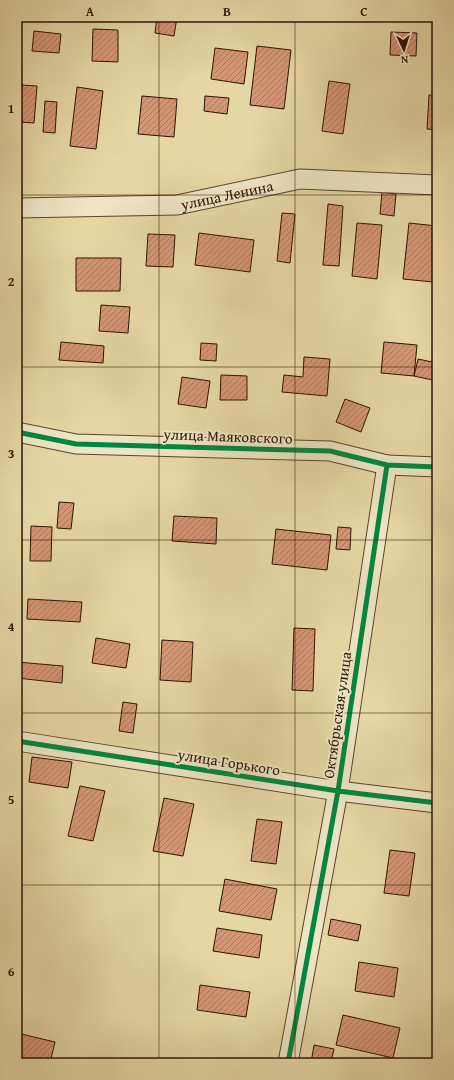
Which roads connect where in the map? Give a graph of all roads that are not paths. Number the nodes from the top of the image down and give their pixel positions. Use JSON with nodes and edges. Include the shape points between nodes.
{"nodes":[{"id":1,"x":437,"y":186,"type":"edge"},
{"id":2,"x":17,"y":208,"type":"edge"},
{"id":3,"x":17,"y":432,"type":"edge"},
{"id":4,"x":387,"y":465,"type":"junction"},
{"id":5,"x":437,"y":467,"type":"edge"},
{"id":6,"x":17,"y":740,"type":"edge"},
{"id":7,"x":338,"y":791,"type":"junction"},
{"id":8,"x":437,"y":803,"type":"edge"},
{"id":9,"x":288,"y":1063,"type":"edge"}],
"edges":[{"from":1,"to":2,"type":"street","name":"улица Ленина","via":[[300,179],[178,205]]},
{"from":3,"to":4,"type":"street","name":"улица Маяковского","via":[[76,444],[330,451]]},
{"from":4,"to":5,"type":"street","name":"улица Маяковского"},
{"from":4,"to":7,"type":"street","name":"Октябрьская улица"},
{"from":6,"to":7,"type":"street","name":"улица Горького"},
{"from":7,"to":8,"type":"street","name":"улица Горького"},
{"from":7,"to":9,"type":"street","name":"Октябрьская улица"}]}
